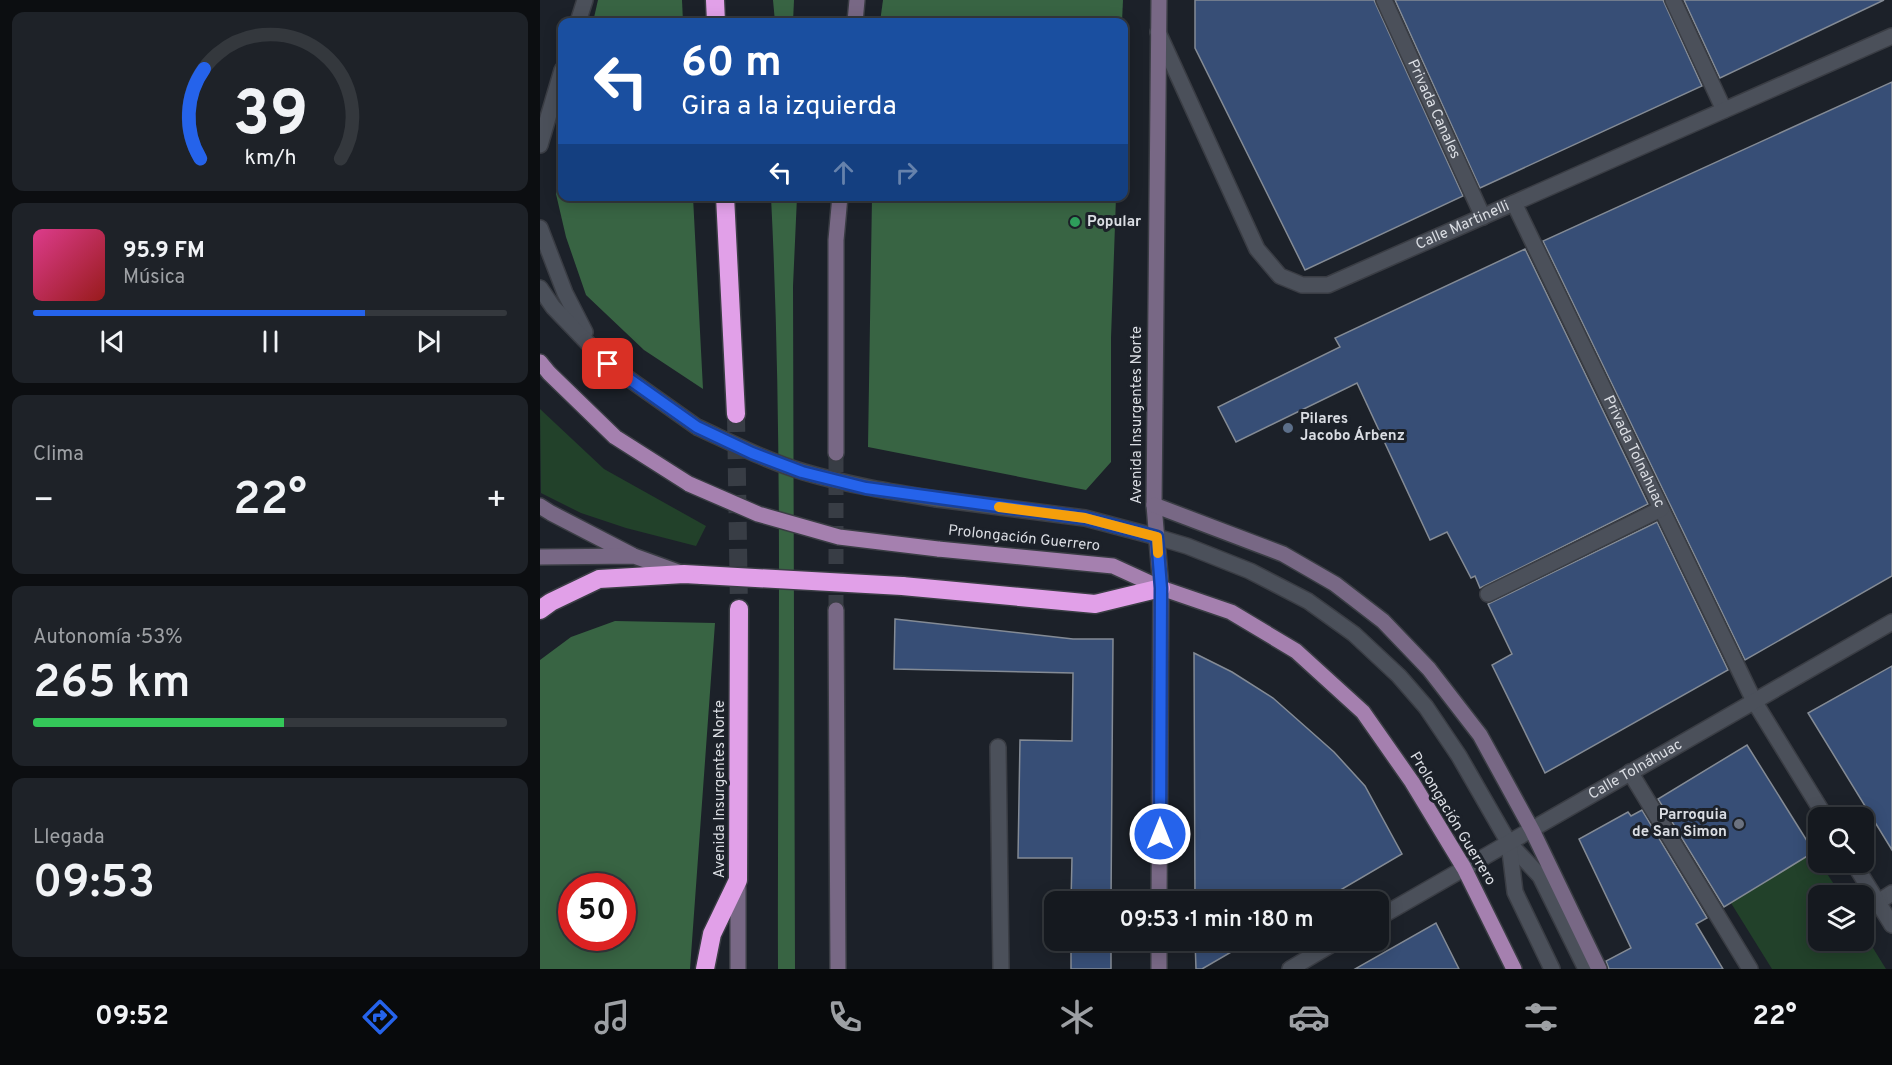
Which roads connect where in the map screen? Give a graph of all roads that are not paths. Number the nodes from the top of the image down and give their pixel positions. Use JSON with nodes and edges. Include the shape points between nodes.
{"nodes":[{"id":1,"x":585,"y":0,"type":"edge"},
{"id":2,"x":715,"y":0,"type":"edge"},
{"id":3,"x":857,"y":0,"type":"edge"},
{"id":4,"x":1159,"y":0,"type":"edge"},
{"id":5,"x":1384,"y":0,"type":"edge"},
{"id":6,"x":1673,"y":0,"type":"edge"},
{"id":7,"x":579,"y":18,"type":"edge"},
{"id":8,"x":716,"y":18,"type":"edge"},
{"id":9,"x":855,"y":18,"type":"edge"},
{"id":10,"x":1158,"y":32,"type":"junction"},
{"id":11,"x":1892,"y":36,"type":"edge"},
{"id":12,"x":558,"y":84,"type":"edge"},
{"id":13,"x":1724,"y":110,"type":"junction"},
{"id":14,"x":540,"y":145,"type":"edge"},
{"id":15,"x":725,"y":201,"type":"edge"},
{"id":16,"x":840,"y":201,"type":"edge"},
{"id":17,"x":1514,"y":203,"type":"junction"},
{"id":18,"x":1483,"y":217,"type":"junction"},
{"id":19,"x":540,"y":228,"type":"edge"},
{"id":20,"x":540,"y":288,"type":"edge"},
{"id":21,"x":592,"y":345,"type":"junction"},
{"id":22,"x":540,"y":362,"type":"edge"},
{"id":23,"x":736,"y":414,"type":"tunnel mouth"},
{"id":24,"x":836,"y":453,"type":"tunnel mouth"},
{"id":25,"x":1154,"y":505,"type":"junction"},
{"id":26,"x":540,"y":506,"type":"edge"},
{"id":27,"x":1661,"y":509,"type":"junction"},
{"id":28,"x":1157,"y":537,"type":"junction"},
{"id":29,"x":634,"y":556,"type":"junction"},
{"id":30,"x":540,"y":557,"type":"edge"},
{"id":31,"x":684,"y":574,"type":"junction"},
{"id":32,"x":1161,"y":588,"type":"junction"},
{"id":33,"x":1488,"y":594,"type":"dead end"},
{"id":34,"x":739,"y":609,"type":"tunnel mouth"},
{"id":35,"x":540,"y":610,"type":"edge"},
{"id":36,"x":836,"y":610,"type":"tunnel mouth"},
{"id":37,"x":1892,"y":622,"type":"edge"},
{"id":38,"x":1754,"y":701,"type":"junction"},
{"id":39,"x":998,"y":747,"type":"dead end"},
{"id":40,"x":1630,"y":772,"type":"junction"},
{"id":41,"x":1819,"y":807,"type":"edge"},
{"id":42,"x":1532,"y":830,"type":"junction"},
{"id":43,"x":1509,"y":843,"type":"junction"},
{"id":44,"x":1464,"y":868,"type":"junction"},
{"id":45,"x":1860,"y":873,"type":"edge"},
{"id":46,"x":738,"y":880,"type":"junction"},
{"id":47,"x":1160,"y":891,"type":"edge"},
{"id":48,"x":1892,"y":893,"type":"edge"},
{"id":49,"x":1878,"y":902,"type":"junction"},
{"id":50,"x":1389,"y":912,"type":"edge"},
{"id":51,"x":1892,"y":925,"type":"edge"},
{"id":52,"x":1159,"y":951,"type":"edge"},
{"id":53,"x":1320,"y":951,"type":"edge"},
{"id":54,"x":705,"y":969,"type":"edge"},
{"id":55,"x":738,"y":969,"type":"edge"},
{"id":56,"x":838,"y":969,"type":"edge"},
{"id":57,"x":1001,"y":969,"type":"edge"},
{"id":58,"x":1159,"y":969,"type":"edge"},
{"id":59,"x":1290,"y":969,"type":"edge"},
{"id":60,"x":1514,"y":969,"type":"edge"},
{"id":61,"x":1552,"y":969,"type":"edge"},
{"id":62,"x":1586,"y":969,"type":"edge"},
{"id":63,"x":1599,"y":969,"type":"edge"},
{"id":64,"x":1750,"y":969,"type":"edge"}],
"edges":[{"from":1,"to":7,"type":"street"},
{"from":2,"to":8,"type":"highway"},
{"from":3,"to":9,"type":"main road"},
{"from":4,"to":10,"type":"main road","name":"Avenida Insurgentes Norte"},
{"from":5,"to":18,"type":"street","name":"Privada Canales"},
{"from":6,"to":13,"type":"street"},
{"from":10,"to":18,"type":"street","name":"Calle Martinelli","via":[[1257,249],[1280,276],[1302,285],[1328,285]]},
{"from":10,"to":25,"type":"main road","name":"Avenida Insurgentes Norte"},
{"from":11,"to":13,"type":"street","name":"Calle Martinelli"},
{"from":12,"to":14,"type":"street"},
{"from":13,"to":17,"type":"street","name":"Calle Martinelli"},
{"from":15,"to":23,"type":"highway"},
{"from":16,"to":24,"type":"main road"},
{"from":17,"to":18,"type":"street","name":"Calle Martinelli"},
{"from":17,"to":27,"type":"street","name":"Privada Tolnahuac"},
{"from":19,"to":21,"type":"street","via":[[565,292]]},
{"from":20,"to":21,"type":"street","via":[[552,307]]},
{"from":21,"to":28,"type":"street","bridge":true,"via":[[608,364],[697,427],[802,472],[866,488],[1085,518]]},
{"from":22,"to":32,"type":"main road","name":"Prolongación Guerrero","bridge":true,"via":[[615,437],[689,484],[758,514],[839,537],[1113,566]]},
{"from":25,"to":28,"type":"main road","name":"Avenida Insurgentes Norte"},
{"from":25,"to":42,"type":"main road","via":[[1283,554],[1335,584],[1383,621],[1429,669],[1480,735]]},
{"from":26,"to":29,"type":"main road"},
{"from":27,"to":33,"type":"street"},
{"from":27,"to":38,"type":"street","name":"Privada Tolnahuac"},
{"from":28,"to":32,"type":"main road","name":"Avenida Insurgentes Norte"},
{"from":28,"to":43,"type":"street","via":[[1250,571],[1308,601],[1354,634],[1426,707]]},
{"from":29,"to":30,"type":"main road"},
{"from":29,"to":31,"type":"main road"},
{"from":31,"to":32,"type":"highway","bridge":true,"via":[[902,586],[1095,604]]},
{"from":31,"to":35,"type":"highway","via":[[599,579]]},
{"from":32,"to":44,"type":"main road","name":"Prolongación Guerrero","via":[[1231,612],[1296,651],[1363,712],[1412,782]]},
{"from":32,"to":47,"type":"main road","name":"Avenida Insurgentes Norte"},
{"from":34,"to":46,"type":"highway","name":"Avenida Insurgentes Norte"},
{"from":36,"to":56,"type":"main road"},
{"from":37,"to":38,"type":"street","name":"Calle Tolnáhuac"},
{"from":38,"to":40,"type":"street","name":"Calle Tolnáhuac"},
{"from":38,"to":41,"type":"street","name":"Privada Tolnahuac"},
{"from":39,"to":57,"type":"street"},
{"from":40,"to":42,"type":"street","name":"Calle Tolnáhuac"},
{"from":40,"to":64,"type":"street"},
{"from":42,"to":43,"type":"street","name":"Calle Tolnáhuac"},
{"from":42,"to":63,"type":"main road"},
{"from":43,"to":44,"type":"street","name":"Calle Tolnáhuac"},
{"from":43,"to":61,"type":"street","via":[[1515,892]]},
{"from":43,"to":62,"type":"street","via":[[1540,876]]},
{"from":44,"to":50,"type":"street","name":"Calle Tolnáhuac"},
{"from":44,"to":60,"type":"main road","name":"Prolongación Guerrero"},
{"from":45,"to":49,"type":"street"},
{"from":46,"to":54,"type":"highway","via":[[712,934]]},
{"from":46,"to":55,"type":"main road","name":"Avenida Insurgentes Norte"},
{"from":48,"to":49,"type":"street"},
{"from":49,"to":51,"type":"street"},
{"from":52,"to":58,"type":"main road"},
{"from":53,"to":59,"type":"street"}]}
